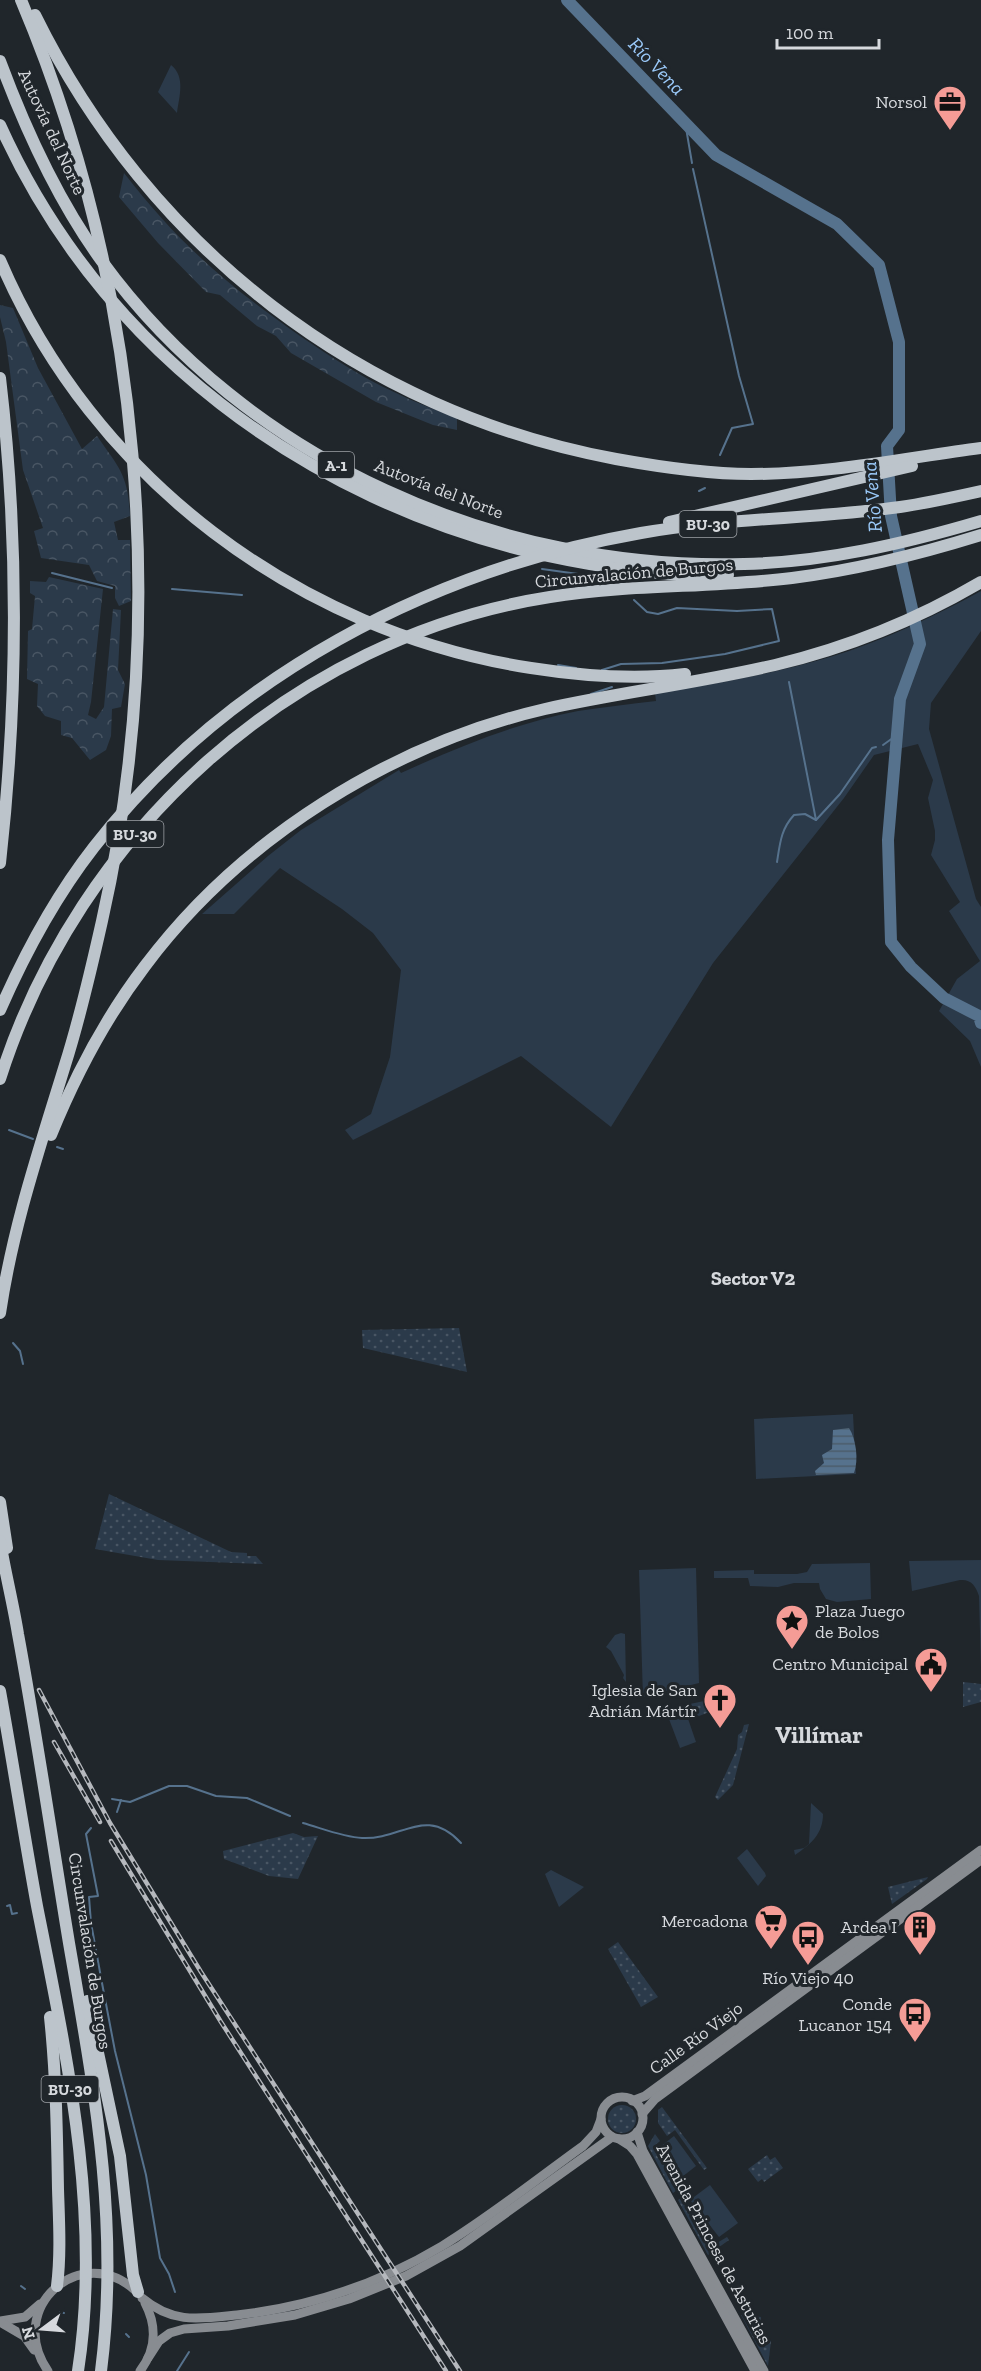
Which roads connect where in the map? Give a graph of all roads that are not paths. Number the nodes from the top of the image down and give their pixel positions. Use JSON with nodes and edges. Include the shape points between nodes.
{"nodes":[{"id":1,"x":21,"y":0,"type":"edge"},
{"id":2,"x":28,"y":0,"type":"edge"},
{"id":3,"x":0,"y":61,"type":"edge"},
{"id":4,"x":0,"y":125,"type":"edge"},
{"id":5,"x":0,"y":260,"type":"edge"},
{"id":6,"x":0,"y":378,"type":"edge"},
{"id":7,"x":981,"y":448,"type":"edge"},
{"id":8,"x":846,"y":474,"type":"junction"},
{"id":9,"x":981,"y":491,"type":"edge"},
{"id":10,"x":981,"y":521,"type":"edge"},
{"id":11,"x":981,"y":535,"type":"edge"},
{"id":12,"x":569,"y":548,"type":"junction"},
{"id":13,"x":858,"y":559,"type":"junction"},
{"id":14,"x":981,"y":582,"type":"edge"},
{"id":15,"x":803,"y":656,"type":"junction"},
{"id":16,"x":0,"y":863,"type":"edge"},
{"id":17,"x":0,"y":1011,"type":"edge"},
{"id":18,"x":0,"y":1079,"type":"edge"},
{"id":19,"x":3,"y":1297,"type":"junction"},
{"id":20,"x":0,"y":1313,"type":"edge"},
{"id":21,"x":0,"y":1502,"type":"edge"},
{"id":22,"x":0,"y":1540,"type":"edge"},
{"id":23,"x":18,"y":1632,"type":"junction"},
{"id":24,"x":0,"y":1691,"type":"edge"},
{"id":25,"x":53,"y":1838,"type":"junction"},
{"id":26,"x":981,"y":1850,"type":"edge"},
{"id":27,"x":981,"y":1860,"type":"edge"},
{"id":28,"x":32,"y":1879,"type":"junction"},
{"id":29,"x":632,"y":2101,"type":"junction"},
{"id":30,"x":642,"y":2114,"type":"junction"},
{"id":31,"x":601,"y":2118,"type":"junction"},
{"id":32,"x":637,"y":2132,"type":"junction"},
{"id":33,"x":616,"y":2138,"type":"junction"},
{"id":34,"x":403,"y":2272,"type":"junction"},
{"id":35,"x":377,"y":2283,"type":"junction"},
{"id":36,"x":60,"y":2284,"type":"junction"},
{"id":37,"x":140,"y":2295,"type":"junction"},
{"id":38,"x":44,"y":2300,"type":"junction"},
{"id":39,"x":0,"y":2321,"type":"edge"},
{"id":40,"x":148,"y":2358,"type":"junction"},
{"id":41,"x":45,"y":2367,"type":"edge"},
{"id":42,"x":78,"y":2371,"type":"edge"},
{"id":43,"x":101,"y":2371,"type":"edge"},
{"id":44,"x":140,"y":2371,"type":"edge"},
{"id":45,"x":755,"y":2371,"type":"edge"},
{"id":46,"x":764,"y":2371,"type":"edge"}],
"edges":[{"from":1,"to":19,"type":"highway","via":[[48,68],[78,164],[107,283],[131,440],[137,520],[137,656],[119,835],[101,926],[71,1046],[19,1216]]},
{"from":2,"to":8,"type":"highway","via":[[57,58],[95,119],[167,211],[260,297],[354,362],[404,390],[460,414],[512,434],[591,455],[662,467],[738,473]]},
{"from":3,"to":13,"type":"highway","name":"Autovía del Norte","number":"A-1","via":[[56,188],[118,282],[166,337],[212,380],[274,428],[325,460],[395,495],[459,520],[590,553],[673,562],[744,564]]},
{"from":4,"to":13,"type":"highway","name":"Autovía del Norte","number":"A-1","via":[[47,214],[120,311],[168,360],[222,405],[335,478],[450,528],[586,564],[720,576]]},
{"from":5,"to":15,"type":"highway","via":[[66,380],[126,455],[174,502],[225,543],[316,600],[384,630],[433,646],[564,673],[678,675]]},
{"from":6,"to":16,"type":"highway","via":[[11,506],[15,634]]},
{"from":7,"to":8,"type":"highway"},
{"from":8,"to":12,"type":"highway"},
{"from":9,"to":12,"type":"highway","name":"Circunvalación de Burgos","number":"BU-30","via":[[848,512],[695,525]]},
{"from":10,"to":13,"type":"highway","name":"Autovía del Norte","number":"A-1"},
{"from":11,"to":13,"type":"highway","name":"Circunvalación de Burgos","number":"BU-30","via":[[890,560]]},
{"from":12,"to":17,"type":"highway","name":"Circunvalación de Burgos","number":"BU-30","via":[[480,575],[418,600],[352,633],[237,706],[134,799],[93,849],[24,957]]},
{"from":13,"to":18,"type":"highway","name":"Circunvalación de Burgos","number":"BU-30","via":[[793,578],[627,589],[512,604],[430,629],[355,661],[288,699],[235,737],[165,801],[106,869],[58,944],[26,1008]]},
{"from":14,"to":15,"type":"highway","via":[[922,612]]},
{"from":15,"to":19,"type":"highway","via":[[562,705],[484,726],[371,775],[302,817],[254,854],[187,917],[146,964],[114,1011],[60,1113],[34,1178]]},
{"from":19,"to":20,"type":"highway"},
{"from":21,"to":23,"type":"highway"},
{"from":22,"to":23,"type":"highway","name":"Circunvalación de Burgos","number":"BU-30"},
{"from":23,"to":25,"type":"highway","name":"Circunvalación de Burgos","number":"BU-30"},
{"from":24,"to":28,"type":"highway","number":"BU-30"},
{"from":25,"to":37,"type":"highway","via":[[112,2116],[133,2276]]},
{"from":25,"to":43,"type":"highway","name":"Circunvalación de Burgos","number":"BU-30","via":[[93,2082],[106,2191],[107,2306]]},
{"from":26,"to":29,"type":"main road","name":"Calle Río Viejo","via":[[645,2096]]},
{"from":27,"to":30,"type":"main road","name":"Calle Río Viejo","via":[[655,2099]]},
{"from":28,"to":36,"type":"highway","via":[[56,2070]]},
{"from":28,"to":42,"type":"highway","number":"BU-30","via":[[67,2069],[82,2192],[84,2314]]},
{"from":29,"to":30,"type":"main road"},
{"from":29,"to":31,"type":"main road","via":[[621,2097],[613,2100],[603,2108]]},
{"from":30,"to":32,"type":"main road"},
{"from":31,"to":33,"type":"main road","via":[[604,2129]]},
{"from":31,"to":34,"type":"main road","via":[[597,2132],[583,2146]]},
{"from":32,"to":33,"type":"main road","via":[[628,2138]]},
{"from":32,"to":46,"type":"main road","name":"Avenida Princesa de Asturias","via":[[643,2151]]},
{"from":33,"to":34,"type":"main road","via":[[459,2246]]},
{"from":33,"to":45,"type":"main road","name":"Avenida Princesa de Asturias","via":[[637,2154]]},
{"from":34,"to":35,"type":"main road"},
{"from":35,"to":37,"type":"main road","via":[[268,2311],[229,2316],[171,2315],[158,2311]]},
{"from":35,"to":40,"type":"main road","via":[[349,2299],[295,2315],[170,2333],[159,2340]]},
{"from":36,"to":37,"type":"main road","via":[[77,2276],[106,2274],[120,2279]]},
{"from":36,"to":38,"type":"main road"},
{"from":37,"to":40,"type":"main road","via":[[152,2317],[154,2331]]},
{"from":38,"to":39,"type":"main road","via":[[25,2317]]},
{"from":38,"to":41,"type":"main road","via":[[36,2317],[34,2336]]},
{"from":39,"to":41,"type":"main road","via":[[24,2336]]},
{"from":40,"to":44,"type":"main road"}]}
